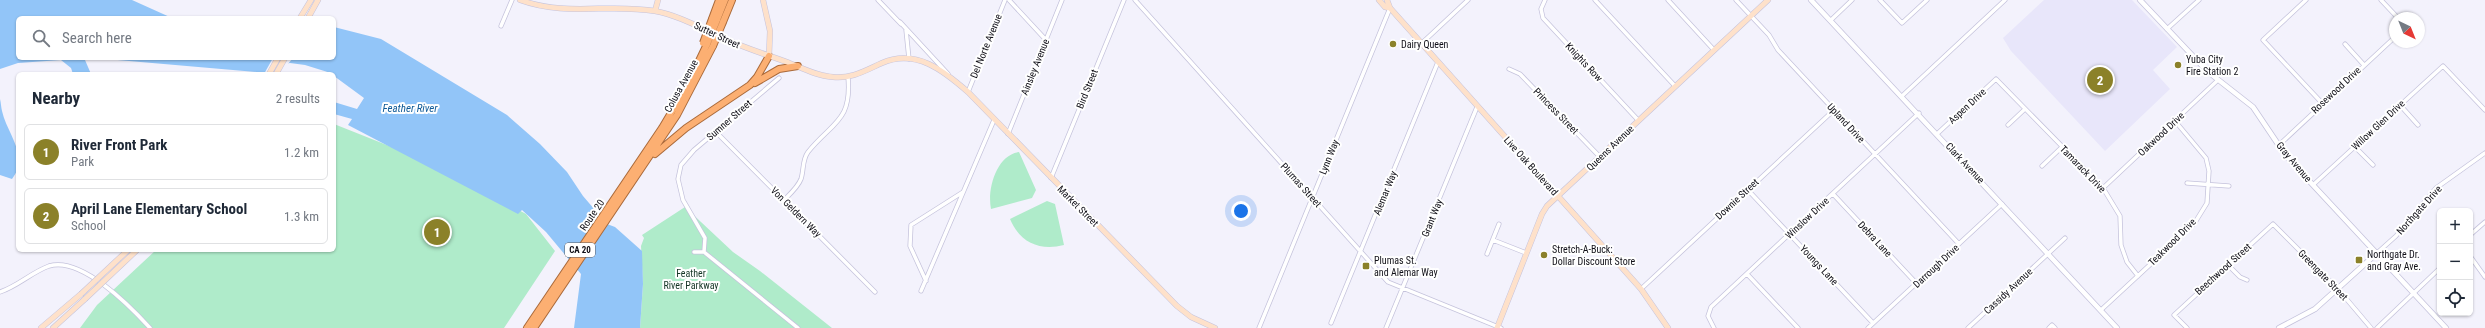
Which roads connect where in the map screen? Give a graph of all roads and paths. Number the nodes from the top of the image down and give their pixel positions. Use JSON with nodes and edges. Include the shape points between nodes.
{"nodes":[{"id":1,"x":310,"y":0,"type":"edge"},
{"id":2,"x":318,"y":0,"type":"edge"},
{"id":3,"x":512,"y":0,"type":"edge"},
{"id":4,"x":520,"y":0,"type":"edge"},
{"id":5,"x":658,"y":0,"type":"edge"},
{"id":6,"x":725,"y":0,"type":"edge"},
{"id":7,"x":732,"y":0,"type":"edge"},
{"id":8,"x":763,"y":0,"type":"edge"},
{"id":9,"x":878,"y":0,"type":"edge"},
{"id":10,"x":1005,"y":0,"type":"edge"},
{"id":11,"x":1009,"y":0,"type":"edge"},
{"id":12,"x":1062,"y":0,"type":"edge"},
{"id":13,"x":1124,"y":0,"type":"edge"},
{"id":14,"x":1135,"y":0,"type":"edge"},
{"id":15,"x":1379,"y":0,"type":"edge"},
{"id":16,"x":1387,"y":0,"type":"edge"},
{"id":17,"x":1468,"y":0,"type":"edge"},
{"id":18,"x":1545,"y":0,"type":"edge"},
{"id":19,"x":1595,"y":0,"type":"edge"},
{"id":20,"x":1668,"y":0,"type":"edge"},
{"id":21,"x":1736,"y":0,"type":"edge"},
{"id":22,"x":1768,"y":0,"type":"edge"},
{"id":23,"x":1811,"y":0,"type":"edge"},
{"id":24,"x":1852,"y":0,"type":"edge"},
{"id":25,"x":1880,"y":0,"type":"edge"},
{"id":26,"x":1927,"y":0,"type":"edge"},
{"id":27,"x":2005,"y":0,"type":"edge"},
{"id":28,"x":2140,"y":0,"type":"edge"},
{"id":29,"x":2199,"y":0,"type":"edge"},
{"id":30,"x":2306,"y":0,"type":"edge"},
{"id":31,"x":2381,"y":0,"type":"edge"},
{"id":32,"x":718,"y":1,"type":"edge"},
{"id":33,"x":1390,"y":8,"type":"junction"},
{"id":34,"x":655,"y":11,"type":"junction"},
{"id":35,"x":2392,"y":12,"type":"edge"},
{"id":36,"x":301,"y":16,"type":"edge"},
{"id":37,"x":309,"y":16,"type":"edge"},
{"id":38,"x":1751,"y":16,"type":"junction"},
{"id":39,"x":717,"y":20,"type":"junction"},
{"id":40,"x":1831,"y":20,"type":"junction"},
{"id":41,"x":900,"y":22,"type":"junction"},
{"id":42,"x":502,"y":26,"type":"dead end"},
{"id":43,"x":2167,"y":29,"type":"junction"},
{"id":44,"x":1046,"y":40,"type":"junction"},
{"id":45,"x":2389,"y":42,"type":"edge"},
{"id":46,"x":1422,"y":43,"type":"junction"},
{"id":47,"x":707,"y":44,"type":"junction"},
{"id":48,"x":2345,"y":44,"type":"dead end"},
{"id":49,"x":1714,"y":50,"type":"junction"},
{"id":50,"x":769,"y":56,"type":"junction"},
{"id":51,"x":910,"y":59,"type":"junction"},
{"id":52,"x":277,"y":60,"type":"edge"},
{"id":53,"x":284,"y":60,"type":"edge"},
{"id":54,"x":1438,"y":62,"type":"junction"},
{"id":55,"x":2364,"y":65,"type":"junction"},
{"id":56,"x":798,"y":66,"type":"junction"},
{"id":57,"x":1509,"y":69,"type":"dead end"},
{"id":58,"x":270,"y":72,"type":"edge"},
{"id":59,"x":277,"y":72,"type":"edge"},
{"id":60,"x":948,"y":74,"type":"junction"},
{"id":61,"x":848,"y":77,"type":"junction"},
{"id":62,"x":778,"y":78,"type":"dead end"},
{"id":63,"x":1996,"y":78,"type":"joint"},
{"id":64,"x":2218,"y":80,"type":"junction"},
{"id":65,"x":750,"y":85,"type":"junction"},
{"id":66,"x":1675,"y":86,"type":"junction"},
{"id":67,"x":968,"y":92,"type":"junction"},
{"id":68,"x":1902,"y":96,"type":"junction"},
{"id":69,"x":2322,"y":103,"type":"junction"},
{"id":70,"x":2400,"y":105,"type":"junction"},
{"id":71,"x":1478,"y":107,"type":"junction"},
{"id":72,"x":2025,"y":109,"type":"junction"},
{"id":73,"x":1834,"y":110,"type":"junction"},
{"id":74,"x":2485,"y":110,"type":"edge"},
{"id":75,"x":1918,"y":113,"type":"junction"},
{"id":76,"x":994,"y":120,"type":"junction"},
{"id":77,"x":1638,"y":120,"type":"junction"},
{"id":78,"x":2175,"y":121,"type":"junction"},
{"id":79,"x":2008,"y":125,"type":"dead end"},
{"id":80,"x":2418,"y":125,"type":"dead end"},
{"id":81,"x":716,"y":132,"type":"junction"},
{"id":82,"x":1008,"y":134,"type":"junction"},
{"id":83,"x":1938,"y":134,"type":"junction"},
{"id":84,"x":2279,"y":145,"type":"junction"},
{"id":85,"x":2062,"y":147,"type":"junction"},
{"id":86,"x":2355,"y":147,"type":"junction"},
{"id":87,"x":2485,"y":153,"type":"edge"},
{"id":88,"x":1876,"y":155,"type":"junction"},
{"id":89,"x":1600,"y":157,"type":"junction"},
{"id":90,"x":2373,"y":165,"type":"dead end"},
{"id":91,"x":2042,"y":166,"type":"dead end"},
{"id":92,"x":642,"y":168,"type":"junction"},
{"id":93,"x":634,"y":174,"type":"junction"},
{"id":94,"x":1051,"y":178,"type":"junction"},
{"id":95,"x":2187,"y":183,"type":"dead end"},
{"id":96,"x":2314,"y":184,"type":"junction"},
{"id":97,"x":2210,"y":185,"type":"junction"},
{"id":98,"x":2229,"y":186,"type":"dead end"},
{"id":99,"x":2103,"y":188,"type":"junction"},
{"id":100,"x":1747,"y":189,"type":"junction"},
{"id":101,"x":964,"y":191,"type":"junction"},
{"id":102,"x":1833,"y":194,"type":"junction"},
{"id":103,"x":1558,"y":196,"type":"junction"},
{"id":104,"x":1313,"y":198,"type":"junction"},
{"id":105,"x":784,"y":200,"type":"junction"},
{"id":106,"x":2003,"y":203,"type":"junction"},
{"id":107,"x":2485,"y":222,"type":"edge"},
{"id":108,"x":1499,"y":224,"type":"dead end"},
{"id":109,"x":2273,"y":224,"type":"joint"},
{"id":110,"x":2473,"y":232,"type":"edge"},
{"id":111,"x":1790,"y":234,"type":"junction"},
{"id":112,"x":2065,"y":238,"type":"dead end"},
{"id":113,"x":1492,"y":240,"type":"junction"},
{"id":114,"x":1959,"y":244,"type":"junction"},
{"id":115,"x":126,"y":252,"type":"edge"},
{"id":116,"x":135,"y":252,"type":"edge"},
{"id":117,"x":694,"y":252,"type":"dead end"},
{"id":118,"x":704,"y":252,"type":"junction"},
{"id":119,"x":1362,"y":252,"type":"junction"},
{"id":120,"x":1526,"y":253,"type":"junction"},
{"id":121,"x":2048,"y":253,"type":"junction"},
{"id":122,"x":2377,"y":253,"type":"junction"},
{"id":123,"x":1487,"y":254,"type":"dead end"},
{"id":124,"x":2473,"y":260,"type":"edge"},
{"id":125,"x":2228,"y":265,"type":"junction"},
{"id":126,"x":2437,"y":271,"type":"edge"},
{"id":127,"x":1747,"y":274,"type":"junction"},
{"id":128,"x":2138,"y":276,"type":"junction"},
{"id":129,"x":2485,"y":277,"type":"edge"},
{"id":130,"x":2247,"y":280,"type":"dead end"},
{"id":131,"x":926,"y":281,"type":"junction"},
{"id":132,"x":1916,"y":283,"type":"junction"},
{"id":133,"x":1403,"y":289,"type":"junction"},
{"id":134,"x":1641,"y":289,"type":"junction"},
{"id":135,"x":2338,"y":289,"type":"junction"},
{"id":136,"x":922,"y":291,"type":"dead end"},
{"id":137,"x":0,"y":292,"type":"edge"},
{"id":138,"x":875,"y":292,"type":"dead end"},
{"id":139,"x":2415,"y":293,"type":"junction"},
{"id":140,"x":2101,"y":310,"type":"junction"},
{"id":141,"x":51,"y":321,"type":"junction"},
{"id":142,"x":1873,"y":323,"type":"junction"},
{"id":143,"x":1331,"y":324,"type":"dead end"},
{"id":144,"x":41,"y":328,"type":"edge"},
{"id":145,"x":46,"y":328,"type":"edge"},
{"id":146,"x":53,"y":328,"type":"edge"},
{"id":147,"x":150,"y":328,"type":"edge"},
{"id":148,"x":527,"y":328,"type":"edge"},
{"id":149,"x":534,"y":328,"type":"edge"},
{"id":150,"x":798,"y":328,"type":"edge"},
{"id":151,"x":1215,"y":328,"type":"edge"},
{"id":152,"x":1259,"y":328,"type":"edge"},
{"id":153,"x":1386,"y":328,"type":"edge"},
{"id":154,"x":1498,"y":328,"type":"edge"},
{"id":155,"x":1668,"y":328,"type":"edge"},
{"id":156,"x":1714,"y":328,"type":"edge"},
{"id":157,"x":1798,"y":328,"type":"edge"},
{"id":158,"x":1868,"y":328,"type":"edge"},
{"id":159,"x":1968,"y":328,"type":"edge"},
{"id":160,"x":2049,"y":328,"type":"edge"},
{"id":161,"x":2055,"y":328,"type":"edge"},
{"id":162,"x":2117,"y":328,"type":"edge"},
{"id":163,"x":2187,"y":328,"type":"edge"},
{"id":164,"x":2279,"y":328,"type":"edge"},
{"id":165,"x":2371,"y":328,"type":"edge"},
{"id":166,"x":2377,"y":328,"type":"edge"},
{"id":167,"x":2446,"y":328,"type":"edge"}],
"edges":[{"from":1,"to":36,"type":"main road"},
{"from":2,"to":37,"type":"main road"},
{"from":3,"to":42,"type":"street"},
{"from":4,"to":34,"type":"main road","name":"Sutter Street","via":[[558,10]]},
{"from":5,"to":34,"type":"main road"},
{"from":6,"to":39,"type":"highway","name":"Colusa Avenue","number":"CA 20"},
{"from":7,"to":39,"type":"highway","name":"Colusa Avenue","number":"CA 20"},
{"from":8,"to":50,"type":"main road","via":[[770,31]]},
{"from":9,"to":41,"type":"street","name":"Market Street"},
{"from":10,"to":67,"type":"street","name":"Del Norte Avenue"},
{"from":11,"to":44,"type":"street"},
{"from":12,"to":44,"type":"street","name":"Ainsley Avenue"},
{"from":13,"to":94,"type":"street","name":"Bird Street"},
{"from":14,"to":104,"type":"street","name":"Plumas Street"},
{"from":15,"to":33,"type":"main road","name":"Live Oak Boulevard","via":[[1385,7]]},
{"from":16,"to":33,"type":"main road","name":"Live Oak Boulevard"},
{"from":17,"to":46,"type":"street"},
{"from":18,"to":77,"type":"street","name":"Knights Row","via":[[1540,9],[1543,18]]},
{"from":19,"to":66,"type":"street"},
{"from":20,"to":49,"type":"street"},
{"from":21,"to":38,"type":"street","name":"Upland Drive"},
{"from":22,"to":38,"type":"main road","name":"Queens Avenue"},
{"from":23,"to":40,"type":"street","name":"Clark Avenue"},
{"from":24,"to":40,"type":"street"},
{"from":25,"to":26,"type":"street","via":[[1902,23]]},
{"from":27,"to":68,"type":"street"},
{"from":28,"to":43,"type":"street","name":"Gray Avenue"},
{"from":29,"to":43,"type":"street"},
{"from":30,"to":69,"type":"street","via":[[2263,40]]},
{"from":31,"to":35,"type":"street"},
{"from":32,"to":39,"type":"highway"},
{"from":33,"to":46,"type":"main road","name":"Live Oak Boulevard"},
{"from":33,"to":104,"type":"street","name":"Lynn Way"},
{"from":34,"to":50,"type":"main road","name":"Sutter Street","via":[[685,20]]},
{"from":38,"to":49,"type":"main road","name":"Queens Avenue"},
{"from":38,"to":73,"type":"street","name":"Upland Drive","via":[[1778,50]]},
{"from":39,"to":47,"type":"highway","name":"Colusa Avenue","number":"CA 20","bridge":true},
{"from":40,"to":68,"type":"street","name":"Clark Avenue"},
{"from":41,"to":51,"type":"street","name":"Market Street","via":[[908,39]]},
{"from":41,"to":60,"type":"street","name":"Market Street"},
{"from":43,"to":64,"type":"street","name":"Gray Avenue"},
{"from":44,"to":82,"type":"street","name":"Ainsley Avenue"},
{"from":45,"to":55,"type":"street","name":"Rosewood Drive"},
{"from":46,"to":54,"type":"main road","name":"Live Oak Boulevard"},
{"from":47,"to":92,"type":"highway","name":"Colusa Avenue","number":"CA 20","via":[[685,102]]},
{"from":47,"to":93,"type":"highway","name":"Colusa Avenue","number":"CA 20","via":[[672,112]]},
{"from":48,"to":55,"type":"street"},
{"from":49,"to":66,"type":"main road","name":"Queens Avenue"},
{"from":50,"to":56,"type":"main road","name":"Sutter Street"},
{"from":50,"to":65,"type":"highway"},
{"from":51,"to":60,"type":"main road","name":"Market Street","via":[[926,62]]},
{"from":51,"to":61,"type":"main road","name":"Sutter Street","via":[[883,62],[863,73]]},
{"from":52,"to":58,"type":"main road"},
{"from":53,"to":59,"type":"main road"},
{"from":54,"to":71,"type":"main road","name":"Live Oak Boulevard"},
{"from":54,"to":119,"type":"street","name":"Alemar Way"},
{"from":55,"to":69,"type":"street","name":"Rosewood Drive"},
{"from":56,"to":61,"type":"main road","name":"Sutter Street","via":[[820,75]]},
{"from":56,"to":65,"type":"highway","via":[[779,69]]},
{"from":57,"to":89,"type":"street","name":"Princess Street","via":[[1520,74]]},
{"from":60,"to":67,"type":"main road","name":"Market Street"},
{"from":61,"to":105,"type":"street","via":[[848,103],[842,118],[808,152],[801,180]]},
{"from":62,"to":81,"type":"street","name":"Sumner Street"},
{"from":63,"to":72,"type":"street","name":"Tamarack Drive"},
{"from":63,"to":83,"type":"street","name":"Aspen Drive"},
{"from":64,"to":78,"type":"street","name":"Oakwood Drive"},
{"from":64,"to":84,"type":"street","name":"Gray Avenue","via":[[2253,107]]},
{"from":65,"to":92,"type":"highway","via":[[678,134]]},
{"from":66,"to":77,"type":"main road","name":"Queens Avenue"},
{"from":67,"to":76,"type":"main road","name":"Market Street"},
{"from":68,"to":75,"type":"street","name":"Clark Avenue"},
{"from":69,"to":84,"type":"street","name":"Rosewood Drive"},
{"from":70,"to":74,"type":"street","name":"Willow Glen Drive","via":[[2442,66]]},
{"from":70,"to":80,"type":"street"},
{"from":70,"to":86,"type":"street","name":"Willow Glen Drive"},
{"from":71,"to":103,"type":"main road","name":"Live Oak Boulevard"},
{"from":71,"to":133,"type":"street","name":"Grant Way"},
{"from":72,"to":79,"type":"street"},
{"from":72,"to":85,"type":"street","name":"Tamarack Drive"},
{"from":73,"to":88,"type":"street","name":"Upland Drive"},
{"from":73,"to":100,"type":"street","name":"Downie Street"},
{"from":75,"to":83,"type":"street","name":"Clark Avenue"},
{"from":75,"to":88,"type":"street","name":"Winslow Drive"},
{"from":76,"to":82,"type":"main road","name":"Market Street"},
{"from":76,"to":101,"type":"street"},
{"from":77,"to":89,"type":"main road","name":"Queens Avenue"},
{"from":78,"to":97,"type":"street","name":"Teakwood Drive","via":[[2206,158]]},
{"from":78,"to":99,"type":"street","name":"Oakwood Drive"},
{"from":81,"to":105,"type":"street","name":"Von Geldern Way"},
{"from":81,"to":118,"type":"street","name":"Sumner Street","via":[[681,165],[678,179],[684,200],[706,238]]},
{"from":82,"to":94,"type":"main road","name":"Market Street"},
{"from":83,"to":106,"type":"street","name":"Clark Avenue"},
{"from":84,"to":96,"type":"street","name":"Gray Avenue"},
{"from":85,"to":91,"type":"street"},
{"from":85,"to":99,"type":"street","name":"Tamarack Drive"},
{"from":86,"to":90,"type":"street"},
{"from":86,"to":96,"type":"street","name":"Willow Glen Drive"},
{"from":87,"to":122,"type":"street","name":"Northgate Drive","via":[[2436,188],[2396,236]]},
{"from":88,"to":102,"type":"street","name":"Winslow Drive"},
{"from":88,"to":114,"type":"street","name":"Upland Drive"},
{"from":89,"to":103,"type":"main road","name":"Queens Avenue"},
{"from":92,"to":93,"type":"highway","name":"Colusa Avenue","number":"CA 20"},
{"from":93,"to":148,"type":"highway","name":"Route 20","number":"CA 20"},
{"from":93,"to":149,"type":"highway","name":"Route 20","number":"CA 20"},
{"from":94,"to":151,"type":"main road","name":"Market Street","via":[[1177,306],[1191,317]]},
{"from":95,"to":97,"type":"street"},
{"from":96,"to":122,"type":"street","name":"Gray Avenue"},
{"from":97,"to":98,"type":"street"},
{"from":97,"to":128,"type":"street","name":"Teakwood Drive","via":[[2207,203],[2194,224]]},
{"from":99,"to":128,"type":"street","name":"Tamarack Drive","via":[[2120,216],[2121,245],[2127,262]]},
{"from":100,"to":111,"type":"street","name":"Youngs Lane"},
{"from":100,"to":134,"type":"street","name":"Downie Street"},
{"from":101,"to":131,"type":"street"},
{"from":101,"to":131,"type":"street","via":[[911,226],[910,246]]},
{"from":102,"to":111,"type":"street","name":"Winslow Drive"},
{"from":102,"to":132,"type":"street","name":"Debra Lane"},
{"from":103,"to":120,"type":"main road","name":"Queens Avenue","via":[[1542,214]]},
{"from":103,"to":134,"type":"main road","name":"Live Oak Boulevard"},
{"from":104,"to":119,"type":"street","name":"Plumas Street"},
{"from":104,"to":152,"type":"street","name":"Lynn Way"},
{"from":105,"to":138,"type":"street","name":"Von Geldern Way"},
{"from":106,"to":114,"type":"street","name":"Darrough Drive"},
{"from":106,"to":121,"type":"street","name":"Clark Avenue"},
{"from":107,"to":110,"type":"street"},
{"from":108,"to":113,"type":"street"},
{"from":109,"to":125,"type":"street","name":"Beechwood Street"},
{"from":109,"to":135,"type":"street","name":"Greengate Street"},
{"from":111,"to":127,"type":"street","name":"Winslow Drive"},
{"from":111,"to":142,"type":"street","name":"Youngs Lane"},
{"from":112,"to":121,"type":"street","name":"Cassidy Avenue"},
{"from":113,"to":120,"type":"street"},
{"from":113,"to":123,"type":"street"},
{"from":114,"to":132,"type":"street","name":"Darrough Drive"},
{"from":115,"to":141,"type":"main road","bridge":true},
{"from":116,"to":146,"type":"main road","bridge":true},
{"from":117,"to":118,"type":"street"},
{"from":118,"to":150,"type":"street"},
{"from":119,"to":133,"type":"street","name":"Plumas Street","via":[[1388,282]]},
{"from":119,"to":143,"type":"street","name":"Alemar Way"},
{"from":120,"to":154,"type":"main road","name":"Queens Avenue"},
{"from":121,"to":140,"type":"street","name":"Clark Avenue"},
{"from":121,"to":159,"type":"street","name":"Cassidy Avenue"},
{"from":122,"to":135,"type":"street","name":"Northgate Drive"},
{"from":122,"to":139,"type":"street","name":"Gray Avenue"},
{"from":124,"to":129,"type":"street"},
{"from":125,"to":130,"type":"street"},
{"from":125,"to":163,"type":"street","name":"Beechwood Street","via":[[2174,315]]},
{"from":126,"to":139,"type":"street"},
{"from":127,"to":156,"type":"street","name":"Winslow Drive","via":[[1712,307],[1708,316]]},
{"from":127,"to":157,"type":"street"},
{"from":128,"to":140,"type":"street","name":"Teakwood Drive"},
{"from":131,"to":136,"type":"street"},
{"from":132,"to":142,"type":"street","name":"Darrough Drive"},
{"from":133,"to":153,"type":"street","name":"Grant Way"},
{"from":133,"to":154,"type":"street","name":"Plumas Street"},
{"from":134,"to":155,"type":"main road","name":"Live Oak Boulevard"},
{"from":135,"to":164,"type":"street","name":"Northgate Drive","via":[[2307,314]]},
{"from":135,"to":165,"type":"street","name":"Greengate Street"},
{"from":137,"to":147,"type":"street","via":[[47,267],[70,266],[85,273],[119,298]]},
{"from":139,"to":166,"type":"street"},
{"from":139,"to":167,"type":"street","name":"Gray Avenue"},
{"from":140,"to":162,"type":"street","name":"Clark Avenue"},
{"from":141,"to":144,"type":"main road"},
{"from":141,"to":145,"type":"main road"},
{"from":142,"to":158,"type":"street","name":"Darrough Drive"},
{"from":160,"to":161,"type":"street","via":[[2052,325]]}]}
